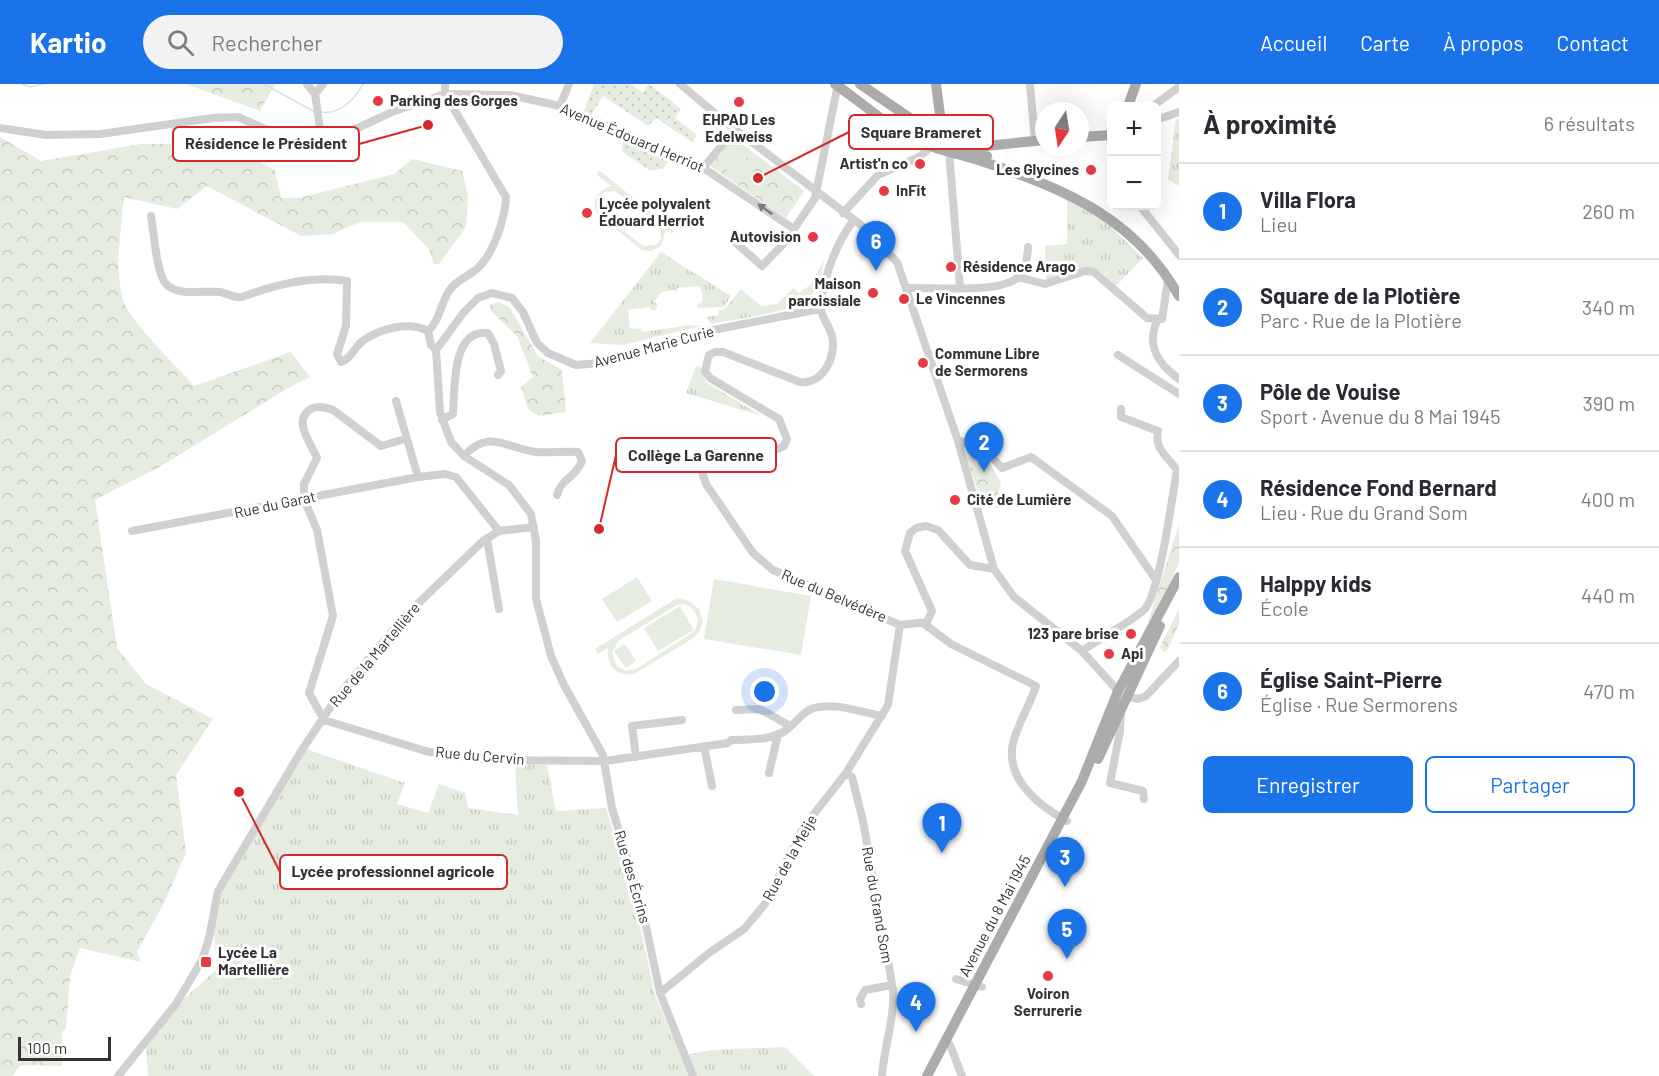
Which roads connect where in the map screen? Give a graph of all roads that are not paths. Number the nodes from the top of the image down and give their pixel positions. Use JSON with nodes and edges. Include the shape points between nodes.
{"nodes":[{"id":1,"x":307,"y":84,"type":"edge"},
{"id":2,"x":323,"y":84,"type":"edge"},
{"id":3,"x":569,"y":84,"type":"edge"},
{"id":4,"x":680,"y":84,"type":"edge"},
{"id":5,"x":860,"y":84,"type":"edge"},
{"id":6,"x":936,"y":84,"type":"edge"},
{"id":7,"x":1030,"y":84,"type":"edge"},
{"id":8,"x":1136,"y":84,"type":"edge"},
{"id":9,"x":837,"y":85,"type":"edge"},
{"id":10,"x":1179,"y":87,"type":"edge"},
{"id":11,"x":445,"y":89,"type":"edge"},
{"id":12,"x":315,"y":97,"type":"junction"},
{"id":13,"x":1129,"y":102,"type":"edge"},
{"id":14,"x":1159,"y":102,"type":"edge"},
{"id":15,"x":560,"y":106,"type":"junction"},
{"id":16,"x":1035,"y":112,"type":"edge"},
{"id":17,"x":1179,"y":112,"type":"edge"},
{"id":18,"x":1161,"y":118,"type":"edge"},
{"id":19,"x":941,"y":123,"type":"junction"},
{"id":20,"x":0,"y":128,"type":"edge"},
{"id":21,"x":735,"y":129,"type":"junction"},
{"id":22,"x":320,"y":131,"type":"junction"},
{"id":23,"x":936,"y":135,"type":"junction"},
{"id":24,"x":1107,"y":135,"type":"edge"},
{"id":25,"x":1089,"y":136,"type":"edge"},
{"id":26,"x":1035,"y":141,"type":"edge"},
{"id":27,"x":932,"y":146,"type":"junction"},
{"id":28,"x":952,"y":147,"type":"junction"},
{"id":29,"x":977,"y":156,"type":"junction"},
{"id":30,"x":704,"y":167,"type":"junction"},
{"id":31,"x":816,"y":192,"type":"junction"},
{"id":32,"x":1143,"y":210,"type":"edge"},
{"id":33,"x":843,"y":213,"type":"junction"},
{"id":34,"x":151,"y":216,"type":"dead end"},
{"id":35,"x":853,"y":221,"type":"junction"},
{"id":36,"x":794,"y":229,"type":"junction"},
{"id":37,"x":735,"y":242,"type":"dead end"},
{"id":38,"x":1028,"y":247,"type":"dead end"},
{"id":39,"x":1179,"y":255,"type":"edge"},
{"id":40,"x":1018,"y":277,"type":"junction"},
{"id":41,"x":1168,"y":280,"type":"junction"},
{"id":42,"x":1179,"y":285,"type":"edge"},
{"id":43,"x":960,"y":287,"type":"junction"},
{"id":44,"x":908,"y":288,"type":"junction"},
{"id":45,"x":1179,"y":296,"type":"edge"},
{"id":46,"x":820,"y":309,"type":"junction"},
{"id":47,"x":1157,"y":321,"type":"junction"},
{"id":48,"x":428,"y":331,"type":"junction"},
{"id":49,"x":436,"y":350,"type":"junction"},
{"id":50,"x":1118,"y":355,"type":"dead end"},
{"id":51,"x":498,"y":375,"type":"dead end"},
{"id":52,"x":1179,"y":379,"type":"edge"},
{"id":53,"x":1179,"y":394,"type":"edge"},
{"id":54,"x":396,"y":401,"type":"dead end"},
{"id":55,"x":1121,"y":409,"type":"dead end"},
{"id":56,"x":442,"y":420,"type":"junction"},
{"id":57,"x":405,"y":439,"type":"junction"},
{"id":58,"x":958,"y":441,"type":"junction"},
{"id":59,"x":464,"y":456,"type":"junction"},
{"id":60,"x":418,"y":477,"type":"junction"},
{"id":61,"x":556,"y":495,"type":"dead end"},
{"id":62,"x":304,"y":499,"type":"junction"},
{"id":63,"x":534,"y":527,"type":"junction"},
{"id":64,"x":132,"y":531,"type":"dead end"},
{"id":65,"x":499,"y":531,"type":"junction"},
{"id":66,"x":487,"y":539,"type":"junction"},
{"id":67,"x":994,"y":569,"type":"junction"},
{"id":68,"x":1179,"y":577,"type":"edge"},
{"id":69,"x":1156,"y":580,"type":"junction"},
{"id":70,"x":1179,"y":590,"type":"edge"},
{"id":71,"x":499,"y":609,"type":"dead end"},
{"id":72,"x":923,"y":623,"type":"junction"},
{"id":73,"x":900,"y":625,"type":"junction"},
{"id":74,"x":1082,"y":651,"type":"junction"},
{"id":75,"x":1179,"y":661,"type":"edge"},
{"id":76,"x":1129,"y":697,"type":"junction"},
{"id":77,"x":1118,"y":701,"type":"junction"},
{"id":78,"x":736,"y":710,"type":"dead end"},
{"id":79,"x":882,"y":716,"type":"junction"},
{"id":80,"x":324,"y":720,"type":"junction"},
{"id":81,"x":682,"y":720,"type":"dead end"},
{"id":82,"x":790,"y":726,"type":"junction"},
{"id":83,"x":778,"y":734,"type":"junction"},
{"id":84,"x":704,"y":746,"type":"junction"},
{"id":85,"x":636,"y":757,"type":"junction"},
{"id":86,"x":604,"y":761,"type":"junction"},
{"id":87,"x":768,"y":773,"type":"dead end"},
{"id":88,"x":846,"y":773,"type":"junction"},
{"id":89,"x":712,"y":786,"type":"dead end"},
{"id":90,"x":1144,"y":799,"type":"dead end"},
{"id":91,"x":1065,"y":820,"type":"junction"},
{"id":92,"x":956,"y":980,"type":"dead end"},
{"id":93,"x":892,"y":985,"type":"junction"},
{"id":94,"x":979,"y":986,"type":"junction"},
{"id":95,"x":660,"y":993,"type":"junction"},
{"id":96,"x":861,"y":1004,"type":"dead end"},
{"id":97,"x":947,"y":1043,"type":"junction"},
{"id":98,"x":118,"y":1076,"type":"edge"},
{"id":99,"x":693,"y":1076,"type":"edge"},
{"id":100,"x":882,"y":1076,"type":"edge"},
{"id":101,"x":927,"y":1076,"type":"edge"},
{"id":102,"x":934,"y":1076,"type":"edge"},
{"id":103,"x":962,"y":1076,"type":"edge"}],
"edges":[{"from":1,"to":12,"type":"street"},
{"from":2,"to":12,"type":"street"},
{"from":3,"to":15,"type":"street"},
{"from":4,"to":21,"type":"street"},
{"from":5,"to":23,"type":"main road"},
{"from":6,"to":19,"type":"main road"},
{"from":7,"to":16,"type":"street"},
{"from":8,"to":13,"type":"main road"},
{"from":9,"to":27,"type":"main road","via":[[910,136]]},
{"from":9,"to":31,"type":"street"},
{"from":10,"to":14,"type":"street"},
{"from":11,"to":15,"type":"street","name":"Avenue Édouard Herriot","via":[[510,95]]},
{"from":11,"to":22,"type":"street","name":"Avenue Édouard Herriot","via":[[349,132]]},
{"from":11,"to":48,"type":"street","via":[[506,197],[506,212],[490,250],[476,270],[449,291],[435,325]]},
{"from":12,"to":22,"type":"street"},
{"from":15,"to":30,"type":"street","name":"Avenue Édouard Herriot"},
{"from":17,"to":18,"type":"street"},
{"from":19,"to":23,"type":"main road"},
{"from":19,"to":28,"type":"main road"},
{"from":20,"to":22,"type":"street","name":"Avenue Édouard Herriot","via":[[46,135],[100,134],[238,117],[296,138]]},
{"from":21,"to":30,"type":"street"},
{"from":21,"to":31,"type":"street"},
{"from":23,"to":27,"type":"main road"},
{"from":23,"to":28,"type":"main road"},
{"from":24,"to":25,"type":"main road"},
{"from":26,"to":29,"type":"main road","via":[[986,146]]},
{"from":27,"to":28,"type":"main road"},
{"from":27,"to":33,"type":"street","via":[[919,157],[878,175]]},
{"from":28,"to":29,"type":"main road"},
{"from":28,"to":43,"type":"street"},
{"from":29,"to":41,"type":"main road","via":[[1080,198],[1132,237]]},
{"from":29,"to":42,"type":"main road","via":[[1057,181],[1099,203],[1135,232]]},
{"from":36,"to":30,"type":"street","name":"Avenue Édouard Herriot","one_way":true},
{"from":31,"to":33,"type":"street"},
{"from":31,"to":36,"type":"street"},
{"from":32,"to":39,"type":"street"},
{"from":33,"to":35,"type":"street"},
{"from":34,"to":48,"type":"street","via":[[160,272],[165,283],[174,289],[239,297],[270,287],[316,280],[346,281],[346,326],[337,354],[340,362],[350,358],[364,340],[387,330],[411,325]]},
{"from":35,"to":44,"type":"street","via":[[897,262]]},
{"from":35,"to":46,"type":"street","via":[[834,254]]},
{"from":36,"to":37,"type":"street","via":[[762,266]]},
{"from":38,"to":40,"type":"street","via":[[1027,263]]},
{"from":40,"to":43,"type":"street","via":[[994,287]]},
{"from":40,"to":47,"type":"street","via":[[1045,284],[1085,271],[1094,272],[1138,312]]},
{"from":41,"to":45,"type":"main road"},
{"from":41,"to":47,"type":"street","via":[[1162,319]]},
{"from":43,"to":44,"type":"street"},
{"from":44,"to":58,"type":"street"},
{"from":46,"to":49,"type":"street","name":"Avenue Marie Curie","via":[[708,331],[602,363],[576,365],[548,353],[537,343],[512,298],[492,293],[478,298],[464,312]]},
{"from":46,"to":73,"type":"street","name":"Rue du Belvédère","via":[[832,336],[832,346],[824,372],[814,381],[800,382],[723,352],[709,355],[705,363],[710,378],[779,419],[787,439],[784,447],[712,445],[701,450],[698,460],[706,484],[753,553],[765,564],[806,586]]},
{"from":47,"to":52,"type":"street","via":[[1152,345],[1161,366]]},
{"from":48,"to":49,"type":"street"},
{"from":49,"to":56,"type":"street"},
{"from":50,"to":53,"type":"street"},
{"from":51,"to":56,"type":"street","via":[[501,371],[495,344],[488,333],[478,332],[469,337],[461,349],[453,414]]},
{"from":54,"to":57,"type":"street"},
{"from":55,"to":69,"type":"street","via":[[1121,417],[1158,431],[1156,440],[1177,470],[1164,555]]},
{"from":56,"to":59,"type":"street","via":[[451,442]]},
{"from":57,"to":60,"type":"street"},
{"from":57,"to":62,"type":"street","via":[[381,446],[333,410],[309,410],[302,426],[317,458],[304,484]]},
{"from":58,"to":67,"type":"street"},
{"from":58,"to":69,"type":"street","via":[[980,446],[1002,468],[1031,457],[1057,474],[1112,516]]},
{"from":59,"to":61,"type":"street","via":[[472,446],[489,440],[535,452],[578,452],[582,461],[578,470],[559,486]]},
{"from":59,"to":63,"type":"street","via":[[518,493]]},
{"from":60,"to":62,"type":"street","name":"Rue du Garat"},
{"from":60,"to":65,"type":"street","name":"Rue du Garat","via":[[456,477]]},
{"from":62,"to":64,"type":"street","name":"Rue du Garat"},
{"from":62,"to":80,"type":"street","via":[[317,530],[333,616],[309,693]]},
{"from":63,"to":65,"type":"street","name":"Rue de la Martellière"},
{"from":63,"to":86,"type":"street","via":[[536,599],[553,662]]},
{"from":65,"to":66,"type":"street","name":"Rue de la Martellière"},
{"from":66,"to":71,"type":"street"},
{"from":66,"to":80,"type":"street","name":"Rue de la Martellière","via":[[402,619],[337,697]]},
{"from":67,"to":72,"type":"street","via":[[970,565],[938,530],[916,528],[905,551],[932,611],[931,618]]},
{"from":67,"to":74,"type":"street","via":[[1014,597]]},
{"from":68,"to":77,"type":"main road"},
{"from":69,"to":74,"type":"street","via":[[1145,609]]},
{"from":70,"to":76,"type":"main road","name":"Avenue du 8 Mai 1945"},
{"from":72,"to":73,"type":"street"},
{"from":72,"to":91,"type":"street","via":[[951,644],[1036,686],[1013,744],[1014,770],[1025,789]]},
{"from":73,"to":79,"type":"street","name":"Rue de la Meije","via":[[888,705]]},
{"from":74,"to":77,"type":"street"},
{"from":75,"to":76,"type":"street","via":[[1146,696]]},
{"from":76,"to":77,"type":"main road"},
{"from":76,"to":77,"type":"main road","name":"Avenue du 8 Mai 1945"},
{"from":77,"to":90,"type":"street","via":[[1120,731],[1110,783],[1143,791]]},
{"from":77,"to":91,"type":"main road","name":"Avenue du 8 Mai 1945"},
{"from":78,"to":82,"type":"street","via":[[760,709]]},
{"from":79,"to":82,"type":"street","via":[[820,707],[807,711]]},
{"from":79,"to":88,"type":"street","name":"Rue de la Meije"},
{"from":80,"to":86,"type":"street","name":"Rue du Cervin","via":[[448,755],[491,760]]},
{"from":80,"to":98,"type":"street","name":"Rue de la Martellière","via":[[300,753],[218,891],[202,960],[176,1004]]},
{"from":81,"to":85,"type":"street","via":[[633,726]]},
{"from":82,"to":83,"type":"street"},
{"from":83,"to":84,"type":"street","name":"Rue du Cervin"},
{"from":83,"to":87,"type":"street"},
{"from":84,"to":85,"type":"street","name":"Rue du Cervin"},
{"from":84,"to":89,"type":"street"},
{"from":85,"to":86,"type":"street","name":"Rue du Cervin"},
{"from":86,"to":95,"type":"street","name":"Rue des Écrins","via":[[612,808],[642,907]]},
{"from":88,"to":93,"type":"street","name":"Rue du Grand Som","via":[[852,777],[863,821]]},
{"from":88,"to":95,"type":"street","name":"Rue de la Meije","via":[[803,828],[765,904],[744,929]]},
{"from":91,"to":94,"type":"main road","name":"Avenue du 8 Mai 1945"},
{"from":92,"to":94,"type":"street"},
{"from":93,"to":96,"type":"street","via":[[865,990]]},
{"from":93,"to":100,"type":"street","name":"Rue du Grand Som","via":[[894,1013],[884,1048]]},
{"from":94,"to":97,"type":"main road","name":"Avenue du 8 Mai 1945"},
{"from":95,"to":99,"type":"street","name":"Rue des Écrins"},
{"from":97,"to":101,"type":"main road","name":"Avenue du 8 Mai 1945"},
{"from":97,"to":102,"type":"main road","name":"Avenue du 8 Mai 1945"},
{"from":97,"to":103,"type":"street"}]}
